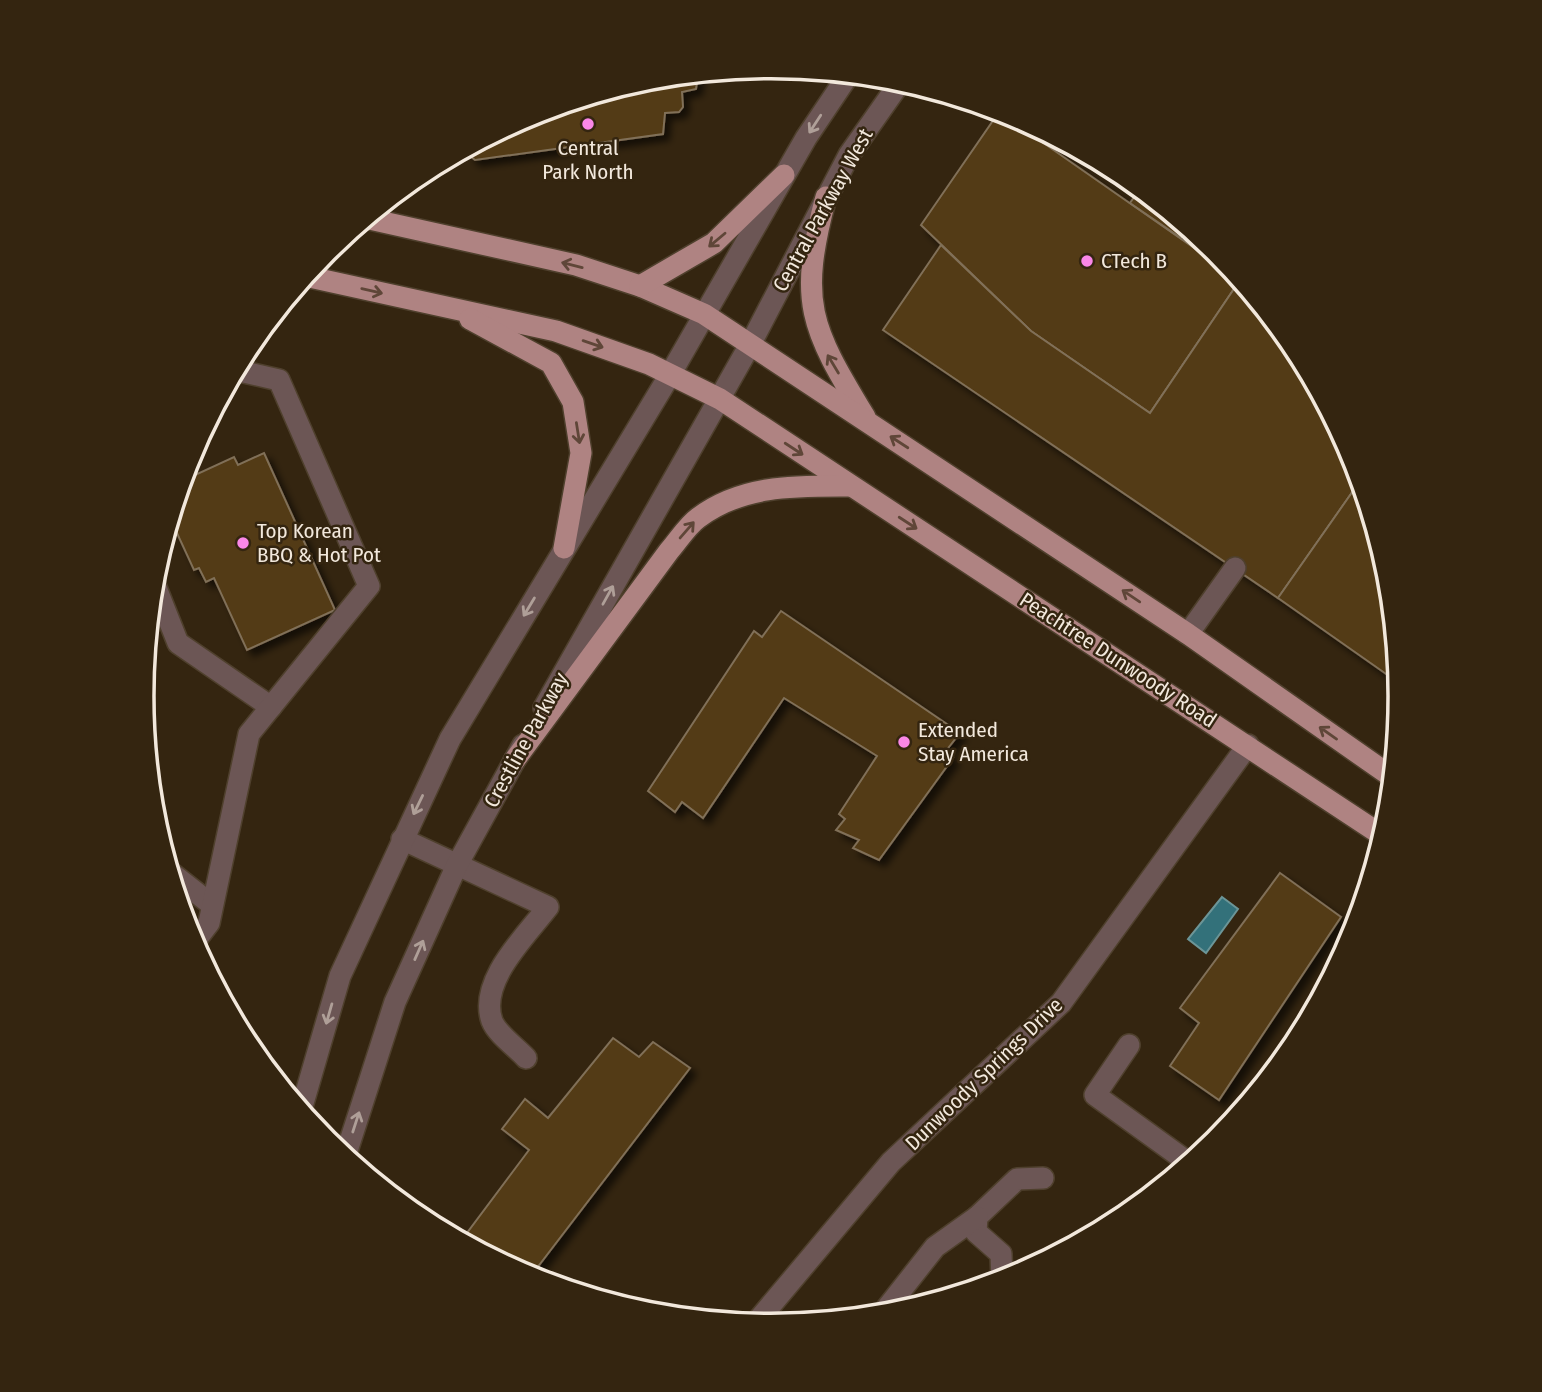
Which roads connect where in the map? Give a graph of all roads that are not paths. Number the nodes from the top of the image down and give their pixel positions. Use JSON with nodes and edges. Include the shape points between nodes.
{"nodes":[{"id":1,"x":843,"y":83,"type":"edge"},
{"id":2,"x":894,"y":92,"type":"edge"},
{"id":3,"x":784,"y":175,"type":"junction"},
{"id":4,"x":826,"y":197,"type":"junction"},
{"id":5,"x":377,"y":222,"type":"edge"},
{"id":6,"x":317,"y":279,"type":"edge"},
{"id":7,"x":640,"y":286,"type":"junction"},
{"id":8,"x":450,"y":308,"type":"junction"},
{"id":9,"x":704,"y":314,"type":"junction"},
{"id":10,"x":751,"y":344,"type":"junction"},
{"id":11,"x":245,"y":372,"type":"edge"},
{"id":12,"x":671,"y":373,"type":"junction"},
{"id":13,"x":720,"y":400,"type":"junction"},
{"id":14,"x":868,"y":422,"type":"junction"},
{"id":15,"x":851,"y":486,"type":"junction"},
{"id":16,"x":564,"y":548,"type":"junction"},
{"id":17,"x":1235,"y":568,"type":"dead end"},
{"id":18,"x":161,"y":601,"type":"edge"},
{"id":19,"x":1188,"y":634,"type":"junction"},
{"id":20,"x":271,"y":707,"type":"junction"},
{"id":21,"x":1248,"y":745,"type":"junction"},
{"id":22,"x":514,"y":761,"type":"junction"},
{"id":23,"x":1384,"y":771,"type":"edge"},
{"id":24,"x":1373,"y":828,"type":"edge"},
{"id":25,"x":402,"y":839,"type":"junction"},
{"id":26,"x":457,"y":865,"type":"junction"},
{"id":27,"x":183,"y":883,"type":"edge"},
{"id":28,"x":212,"y":905,"type":"junction"},
{"id":29,"x":201,"y":933,"type":"edge"},
{"id":30,"x":1129,"y":1045,"type":"dead end"},
{"id":31,"x":526,"y":1058,"type":"dead end"},
{"id":32,"x":304,"y":1099,"type":"edge"},
{"id":33,"x":349,"y":1145,"type":"edge"},
{"id":34,"x":1181,"y":1157,"type":"edge"},
{"id":35,"x":1043,"y":1178,"type":"dead end"},
{"id":36,"x":977,"y":1217,"type":"junction"},
{"id":37,"x":1002,"y":1268,"type":"edge"},
{"id":38,"x":893,"y":1301,"type":"edge"},
{"id":39,"x":764,"y":1313,"type":"edge"}],
"edges":[{"from":1,"to":3,"type":"street","one_way":true},
{"from":2,"to":4,"type":"street","name":"Central Parkway West"},
{"from":3,"to":7,"type":"main road","one_way":true,"via":[[714,243]]},
{"from":3,"to":9,"type":"street"},
{"from":4,"to":10,"type":"street","name":"Central Parkway West"},
{"from":14,"to":4,"type":"main road","one_way":true,"via":[[825,350],[810,303],[812,249]]},
{"from":7,"to":5,"type":"main road","one_way":true,"via":[[576,265]]},
{"from":6,"to":8,"type":"main road","name":"Peachtree Dunwoody Road","one_way":true},
{"from":7,"to":9,"type":"main road"},
{"from":8,"to":12,"type":"main road","name":"Peachtree Dunwoody Road","one_way":true,"via":[[556,331]]},
{"from":8,"to":16,"type":"main road","one_way":true,"via":[[551,363],[573,402],[582,453]]},
{"from":9,"to":10,"type":"main road"},
{"from":9,"to":12,"type":"street"},
{"from":10,"to":13,"type":"street","name":"Crestline Parkway"},
{"from":10,"to":14,"type":"main road"},
{"from":11,"to":20,"type":"street","via":[[279,380],[369,586]]},
{"from":12,"to":13,"type":"main road","name":"Peachtree Dunwoody Road"},
{"from":12,"to":16,"type":"street"},
{"from":13,"to":15,"type":"main road","name":"Peachtree Dunwoody Road","one_way":true},
{"from":22,"to":13,"type":"street","name":"Crestline Parkway","one_way":true},
{"from":19,"to":14,"type":"main road","one_way":true},
{"from":15,"to":21,"type":"main road","name":"Peachtree Dunwoody Road","one_way":true},
{"from":22,"to":15,"type":"main road","one_way":true,"via":[[697,519],[737,497],[780,486]]},
{"from":16,"to":25,"type":"street","one_way":true,"via":[[450,739]]},
{"from":17,"to":19,"type":"street"},
{"from":18,"to":20,"type":"street","via":[[178,643]]},
{"from":23,"to":19,"type":"main road","one_way":true},
{"from":20,"to":28,"type":"street","via":[[249,734]]},
{"from":21,"to":24,"type":"main road","name":"Peachtree Dunwoody Road"},
{"from":21,"to":39,"type":"street","name":"Dunwoody Springs Drive","via":[[1061,1003],[891,1162]]},
{"from":22,"to":26,"type":"street","name":"Crestline Parkway"},
{"from":25,"to":26,"type":"street"},
{"from":25,"to":32,"type":"street","one_way":true,"via":[[340,976]]},
{"from":26,"to":31,"type":"street","via":[[548,907],[504,965],[490,993],[492,1023]]},
{"from":33,"to":26,"type":"street","name":"Crestline Parkway","one_way":true,"via":[[395,1002]]},
{"from":27,"to":28,"type":"street"},
{"from":28,"to":29,"type":"street","via":[[209,923]]},
{"from":30,"to":34,"type":"street","via":[[1095,1094]]},
{"from":35,"to":36,"type":"street","via":[[1017,1179]]},
{"from":36,"to":37,"type":"street","via":[[976,1232],[1002,1254]]},
{"from":36,"to":38,"type":"street","via":[[935,1247]]}]}
